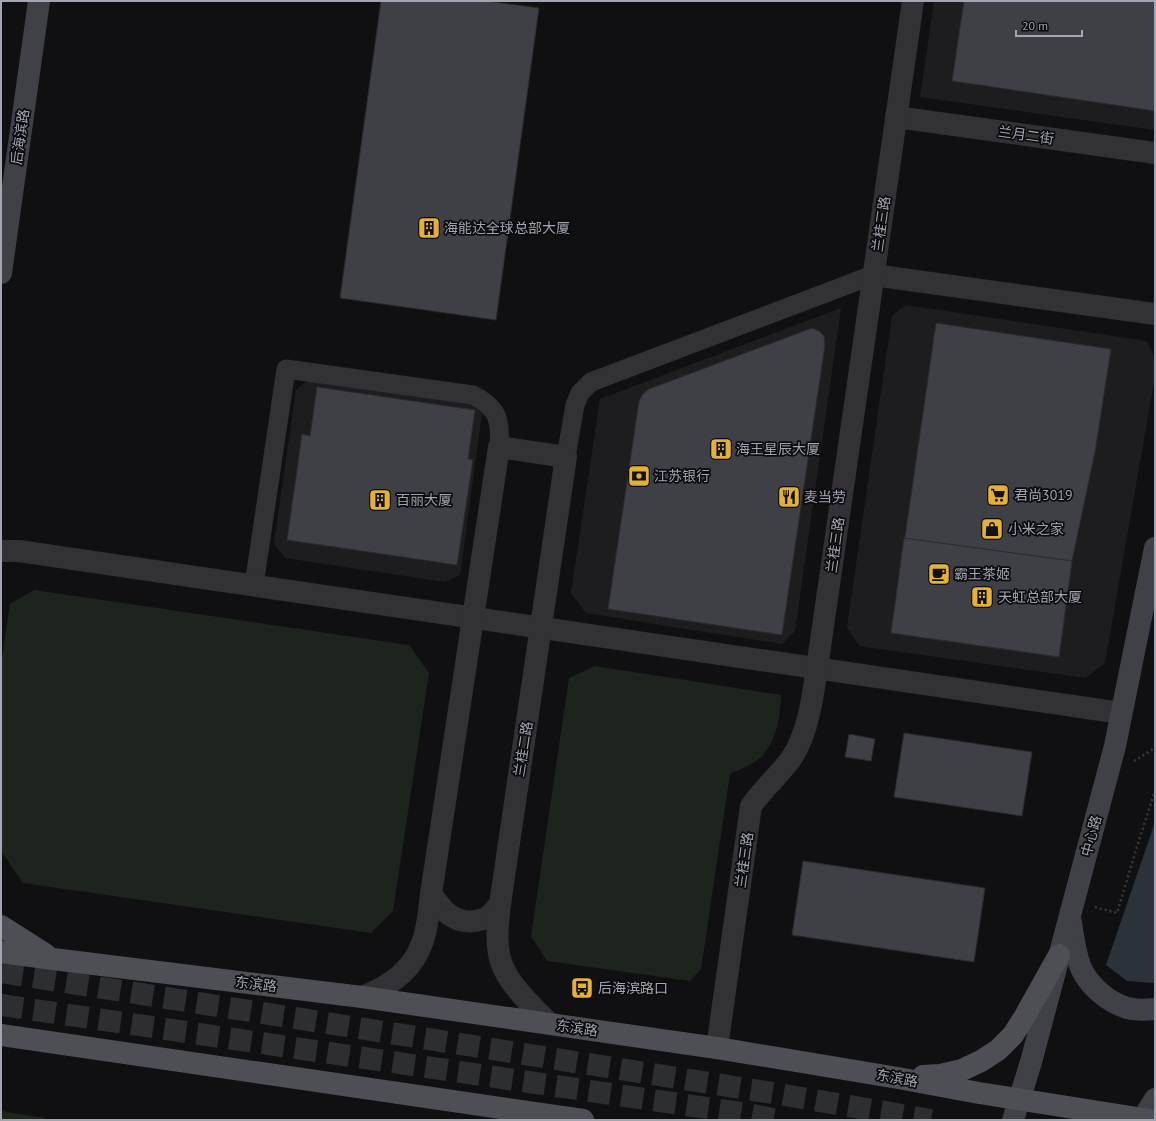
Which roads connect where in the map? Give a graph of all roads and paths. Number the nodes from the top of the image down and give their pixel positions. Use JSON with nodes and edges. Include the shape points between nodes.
{"nodes":[{"id":1,"x":39,"y":1,"type":"edge"},
{"id":2,"x":913,"y":1,"type":"edge"},
{"id":3,"x":896,"y":117,"type":"junction"},
{"id":4,"x":1155,"y":153,"type":"edge"},
{"id":5,"x":1,"y":273,"type":"edge"},
{"id":6,"x":873,"y":275,"type":"junction"},
{"id":7,"x":1155,"y":314,"type":"edge"},
{"id":8,"x":499,"y":447,"type":"junction"},
{"id":9,"x":566,"y":457,"type":"junction"},
{"id":10,"x":1155,"y":548,"type":"edge"},
{"id":11,"x":1,"y":551,"type":"edge"},
{"id":12,"x":254,"y":585,"type":"junction"},
{"id":13,"x":473,"y":617,"type":"junction"},
{"id":14,"x":541,"y":627,"type":"junction"},
{"id":15,"x":817,"y":668,"type":"junction"},
{"id":16,"x":1121,"y":713,"type":"junction"},
{"id":17,"x":1155,"y":791,"type":"edge"},
{"id":18,"x":431,"y":894,"type":"junction"},
{"id":19,"x":500,"y":904,"type":"junction"},
{"id":20,"x":1117,"y":913,"type":"dead end"},
{"id":21,"x":1070,"y":915,"type":"junction"},
{"id":22,"x":1,"y":926,"type":"edge"},
{"id":23,"x":1,"y":952,"type":"edge"},
{"id":24,"x":1059,"y":955,"type":"junction"},
{"id":25,"x":53,"y":959,"type":"junction"},
{"id":26,"x":362,"y":997,"type":"junction"},
{"id":27,"x":1155,"y":1009,"type":"edge"},
{"id":28,"x":550,"y":1024,"type":"junction"},
{"id":29,"x":1,"y":1035,"type":"edge"},
{"id":30,"x":36,"y":1040,"type":"junction"},
{"id":31,"x":1,"y":1048,"type":"edge"},
{"id":32,"x":717,"y":1048,"type":"junction"},
{"id":33,"x":898,"y":1078,"type":"junction"},
{"id":34,"x":1020,"y":1099,"type":"junction"},
{"id":35,"x":1155,"y":1099,"type":"edge"},
{"id":36,"x":583,"y":1120,"type":"edge"},
{"id":37,"x":1013,"y":1120,"type":"edge"},
{"id":38,"x":1145,"y":1120,"type":"edge"}],
"edges":[{"from":1,"to":5,"type":"main road","name":"后海滨路"},
{"from":2,"to":3,"type":"street","name":"兰桂三路"},
{"from":3,"to":4,"type":"street","name":"兰月二街"},
{"from":3,"to":6,"type":"street","name":"兰桂三路"},
{"from":6,"to":7,"type":"street"},
{"from":6,"to":9,"type":"street","via":[[591,382],[580,393],[575,405]]},
{"from":6,"to":15,"type":"street","name":"兰桂三路"},
{"from":8,"to":9,"type":"street"},
{"from":8,"to":12,"type":"street","via":[[500,432],[493,410],[473,396],[286,369]]},
{"from":8,"to":13,"type":"street"},
{"from":9,"to":14,"type":"street","name":"兰桂二路"},
{"from":10,"to":16,"type":"main road","name":"中心路"},
{"from":11,"to":12,"type":"street","via":[[19,551]]},
{"from":12,"to":13,"type":"street"},
{"from":13,"to":14,"type":"street"},
{"from":13,"to":18,"type":"street"},
{"from":14,"to":15,"type":"street"},
{"from":14,"to":19,"type":"street","name":"兰桂二路"},
{"from":15,"to":16,"type":"street"},
{"from":15,"to":32,"type":"street","name":"兰桂三路","via":[[811,708],[800,742],[791,758],[751,806]]},
{"from":16,"to":21,"type":"main road","name":"中心路","via":[[1108,774]]},
{"from":17,"to":20,"type":"path"},
{"from":18,"to":19,"type":"street","via":[[453,917],[472,921],[490,915]]},
{"from":18,"to":26,"type":"street","via":[[422,943],[416,958],[391,983]]},
{"from":19,"to":28,"type":"street","name":"兰桂二路","via":[[497,929],[501,963],[524,998]]},
{"from":21,"to":24,"type":"main road","name":"中心路"},
{"from":21,"to":27,"type":"main road","via":[[1073,942],[1081,968],[1092,984],[1109,999],[1128,1008]]},
{"from":22,"to":25,"type":"main road"},
{"from":23,"to":25,"type":"main road","name":"东滨路"},
{"from":24,"to":33,"type":"main road","via":[[1025,1016],[998,1050],[962,1070],[940,1075]]},
{"from":24,"to":34,"type":"main road","name":"中心路"},
{"from":25,"to":26,"type":"main road","name":"东滨路"},
{"from":26,"to":28,"type":"main road","name":"东滨路"},
{"from":28,"to":32,"type":"main road","name":"东滨路"},
{"from":29,"to":30,"type":"main road"},
{"from":30,"to":31,"type":"main road"},
{"from":30,"to":36,"type":"main road"},
{"from":32,"to":33,"type":"main road","name":"东滨路"},
{"from":33,"to":34,"type":"main road","name":"东滨路"},
{"from":34,"to":37,"type":"main road","name":"中心路"},
{"from":34,"to":38,"type":"main road","name":"东滨路"},
{"from":35,"to":38,"type":"main road"}]}
